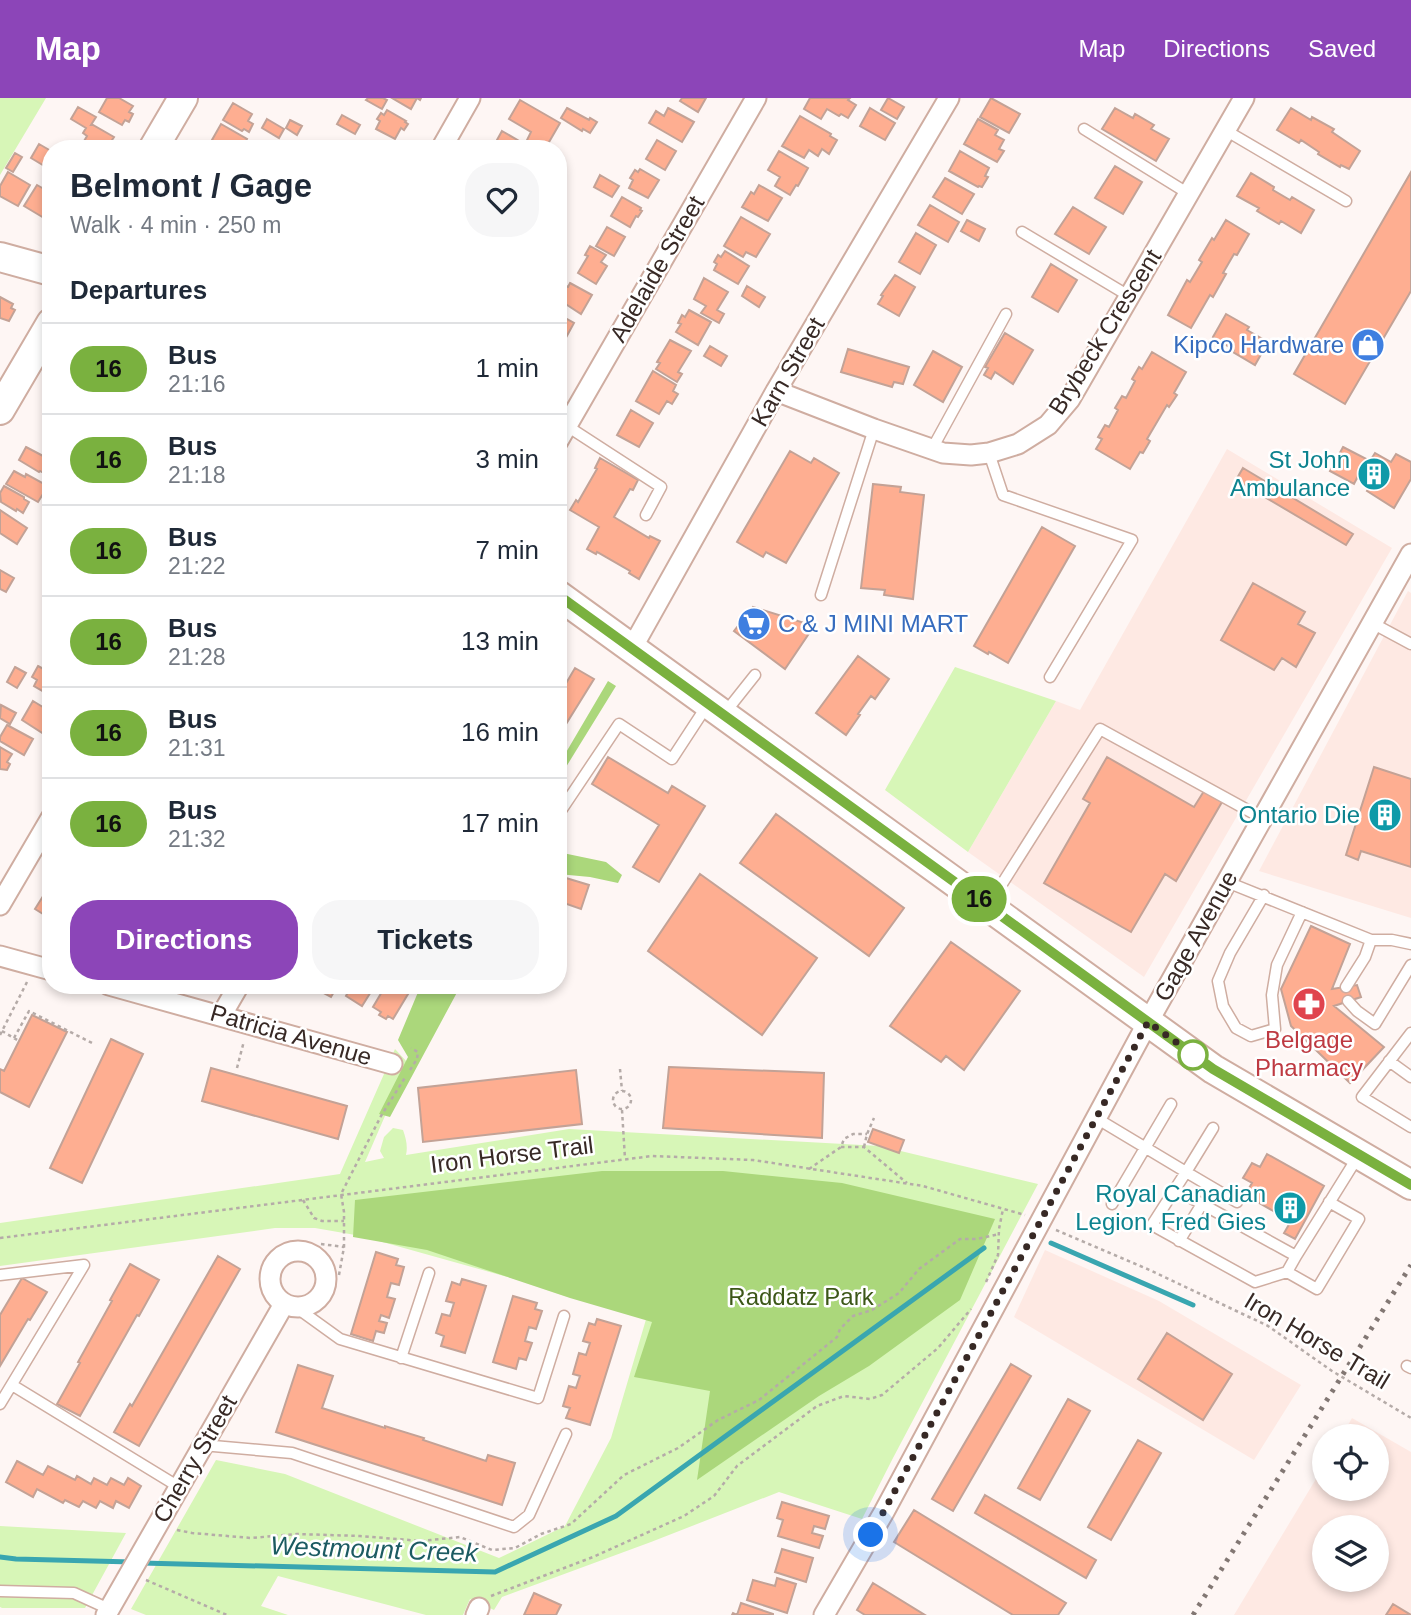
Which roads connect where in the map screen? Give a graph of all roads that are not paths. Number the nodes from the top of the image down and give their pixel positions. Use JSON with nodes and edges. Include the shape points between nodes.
{"nodes":[{"id":1,"x":183,"y":98,"type":"edge"},
{"id":2,"x":470,"y":98,"type":"edge"},
{"id":3,"x":756,"y":98,"type":"edge"},
{"id":4,"x":949,"y":98,"type":"edge"},
{"id":5,"x":1244,"y":98,"type":"edge"},
{"id":6,"x":1084,"y":129,"type":"dead end"},
{"id":7,"x":1226,"y":131,"type":"junction"},
{"id":8,"x":158,"y":140,"type":"edge"},
{"id":9,"x":446,"y":140,"type":"edge"},
{"id":10,"x":1189,"y":194,"type":"junction"},
{"id":11,"x":1346,"y":201,"type":"dead end"},
{"id":12,"x":1022,"y":232,"type":"dead end"},
{"id":13,"x":0,"y":257,"type":"edge"},
{"id":14,"x":42,"y":269,"type":"edge"},
{"id":15,"x":1129,"y":296,"type":"junction"},
{"id":16,"x":1006,"y":314,"type":"dead end"},
{"id":17,"x":42,"y":339,"type":"edge"},
{"id":18,"x":776,"y":391,"type":"junction"},
{"id":19,"x":0,"y":411,"type":"edge"},
{"id":20,"x":567,"y":426,"type":"edge"},
{"id":21,"x":874,"y":429,"type":"junction"},
{"id":22,"x":567,"y":435,"type":"edge"},
{"id":23,"x":932,"y":449,"type":"junction"},
{"id":24,"x":989,"y":453,"type":"junction"},
{"id":25,"x":646,"y":515,"type":"dead end"},
{"id":26,"x":1411,"y":554,"type":"edge"},
{"id":27,"x":821,"y":596,"type":"dead end"},
{"id":28,"x":567,"y":601,"type":"edge"},
{"id":29,"x":1372,"y":622,"type":"junction"},
{"id":30,"x":1411,"y":644,"type":"edge"},
{"id":31,"x":632,"y":648,"type":"junction"},
{"id":32,"x":755,"y":676,"type":"dead end"},
{"id":33,"x":1050,"y":677,"type":"dead end"},
{"id":34,"x":716,"y":709,"type":"junction"},
{"id":35,"x":567,"y":802,"type":"edge"},
{"id":36,"x":1262,"y":818,"type":"junction"},
{"id":37,"x":42,"y":833,"type":"edge"},
{"id":38,"x":1227,"y":881,"type":"junction"},
{"id":39,"x":1264,"y":895,"type":"junction"},
{"id":40,"x":0,"y":905,"type":"edge"},
{"id":41,"x":988,"y":906,"type":"junction"},
{"id":42,"x":1302,"y":912,"type":"junction"},
{"id":43,"x":1371,"y":940,"type":"junction"},
{"id":44,"x":1411,"y":944,"type":"edge"},
{"id":45,"x":0,"y":956,"type":"edge"},
{"id":46,"x":1411,"y":965,"type":"edge"},
{"id":47,"x":42,"y":968,"type":"edge"},
{"id":48,"x":1346,"y":987,"type":"dead end"},
{"id":49,"x":142,"y":994,"type":"edge"},
{"id":50,"x":234,"y":994,"type":"edge"},
{"id":51,"x":1348,"y":1001,"type":"dead end"},
{"id":52,"x":221,"y":1016,"type":"junction"},
{"id":53,"x":1148,"y":1022,"type":"junction"},
{"id":54,"x":1411,"y":1033,"type":"edge"},
{"id":55,"x":1389,"y":1061,"type":"junction"},
{"id":56,"x":392,"y":1064,"type":"dead end"},
{"id":57,"x":1411,"y":1077,"type":"edge"},
{"id":58,"x":1171,"y":1104,"type":"dead end"},
{"id":59,"x":1096,"y":1118,"type":"junction"},
{"id":60,"x":1411,"y":1127,"type":"edge"},
{"id":61,"x":1213,"y":1128,"type":"dead end"},
{"id":62,"x":1145,"y":1148,"type":"junction"},
{"id":63,"x":1359,"y":1154,"type":"junction"},
{"id":64,"x":1186,"y":1172,"type":"junction"},
{"id":65,"x":1411,"y":1185,"type":"edge"},
{"id":66,"x":1175,"y":1188,"type":"junction"},
{"id":67,"x":1237,"y":1202,"type":"dead end"},
{"id":68,"x":1329,"y":1202,"type":"junction"},
{"id":69,"x":1112,"y":1204,"type":"dead end"},
{"id":70,"x":1202,"y":1204,"type":"junction"},
{"id":71,"x":1179,"y":1241,"type":"junction"},
{"id":72,"x":1296,"y":1256,"type":"junction"},
{"id":73,"x":1287,"y":1272,"type":"junction"},
{"id":74,"x":429,"y":1273,"type":"dead end"},
{"id":75,"x":0,"y":1275,"type":"edge"},
{"id":76,"x":290,"y":1306,"type":"joint"},
{"id":77,"x":564,"y":1316,"type":"dead end"},
{"id":78,"x":401,"y":1358,"type":"junction"},
{"id":79,"x":12,"y":1385,"type":"junction"},
{"id":80,"x":0,"y":1404,"type":"edge"},
{"id":81,"x":566,"y":1434,"type":"dead end"},
{"id":82,"x":202,"y":1445,"type":"junction"},
{"id":83,"x":179,"y":1486,"type":"junction"},
{"id":84,"x":0,"y":1591,"type":"edge"},
{"id":85,"x":107,"y":1612,"type":"edge"},
{"id":86,"x":824,"y":1615,"type":"edge"}],
"edges":[{"from":1,"to":8,"type":"street"},
{"from":2,"to":9,"type":"street"},
{"from":3,"to":20,"type":"street","name":"Adelaide Street"},
{"from":4,"to":18,"type":"street","name":"Karn Street"},
{"from":5,"to":7,"type":"street","name":"Brybeck Crescent"},
{"from":6,"to":10,"type":"lane"},
{"from":7,"to":10,"type":"street","name":"Brybeck Crescent"},
{"from":7,"to":11,"type":"lane"},
{"from":10,"to":15,"type":"street","name":"Brybeck Crescent"},
{"from":12,"to":15,"type":"lane"},
{"from":13,"to":14,"type":"street"},
{"from":15,"to":24,"type":"street","name":"Brybeck Crescent","via":[[1070,399],[1048,425],[1018,444]]},
{"from":16,"to":23,"type":"lane"},
{"from":17,"to":19,"type":"street"},
{"from":18,"to":21,"type":"street","name":"Brybeck Crescent"},
{"from":18,"to":31,"type":"street","name":"Karn Street"},
{"from":21,"to":23,"type":"street","name":"Brybeck Crescent"},
{"from":21,"to":27,"type":"lane"},
{"from":22,"to":25,"type":"lane","via":[[661,487]]},
{"from":23,"to":24,"type":"street","name":"Brybeck Crescent"},
{"from":24,"to":33,"type":"lane","via":[[1003,495],[1132,540]]},
{"from":26,"to":29,"type":"street","name":"Gage Avenue"},
{"from":28,"to":31,"type":"street"},
{"from":29,"to":30,"type":"lane"},
{"from":29,"to":36,"type":"street","name":"Gage Avenue"},
{"from":31,"to":34,"type":"street"},
{"from":32,"to":34,"type":"lane"},
{"from":34,"to":35,"type":"lane","via":[[672,759],[619,724]]},
{"from":34,"to":41,"type":"street"},
{"from":36,"to":38,"type":"street","name":"Gage Avenue"},
{"from":36,"to":41,"type":"lane","via":[[1100,729]]},
{"from":37,"to":40,"type":"street"},
{"from":38,"to":39,"type":"lane"},
{"from":38,"to":53,"type":"street","name":"Gage Avenue"},
{"from":39,"to":42,"type":"lane"},
{"from":39,"to":42,"type":"lane","via":[[1218,981],[1223,1006],[1236,1028],[1251,1036],[1275,1029],[1272,995],[1277,965]]},
{"from":41,"to":53,"type":"street"},
{"from":42,"to":43,"type":"lane"},
{"from":43,"to":44,"type":"lane"},
{"from":43,"to":48,"type":"lane"},
{"from":45,"to":47,"type":"street"},
{"from":46,"to":51,"type":"lane","via":[[1375,1024]]},
{"from":49,"to":52,"type":"street","name":"Patricia Avenue"},
{"from":50,"to":52,"type":"street"},
{"from":52,"to":56,"type":"street","name":"Patricia Avenue"},
{"from":53,"to":59,"type":"street","name":"Gage Avenue"},
{"from":53,"to":63,"type":"street","via":[[1213,1069]]},
{"from":54,"to":55,"type":"lane"},
{"from":55,"to":57,"type":"lane"},
{"from":55,"to":60,"type":"lane","via":[[1362,1097]]},
{"from":58,"to":62,"type":"lane"},
{"from":59,"to":62,"type":"lane"},
{"from":59,"to":86,"type":"street","name":"Gage Avenue"},
{"from":61,"to":64,"type":"lane"},
{"from":62,"to":64,"type":"lane"},
{"from":62,"to":69,"type":"lane"},
{"from":63,"to":65,"type":"street"},
{"from":63,"to":68,"type":"lane"},
{"from":64,"to":66,"type":"lane"},
{"from":64,"to":67,"type":"lane"},
{"from":66,"to":70,"type":"lane"},
{"from":66,"to":71,"type":"lane","via":[[1152,1225]]},
{"from":68,"to":72,"type":"lane"},
{"from":68,"to":73,"type":"lane","via":[[1359,1219],[1317,1289]]},
{"from":70,"to":71,"type":"lane"},
{"from":70,"to":72,"type":"lane"},
{"from":71,"to":73,"type":"lane","via":[[1255,1282]]},
{"from":72,"to":73,"type":"lane"},
{"from":74,"to":78,"type":"lane"},
{"from":75,"to":79,"type":"lane","via":[[83,1265]]},
{"from":76,"to":78,"type":"lane","via":[[340,1339]]},
{"from":76,"to":82,"type":"street","name":"Cherry Street"},
{"from":77,"to":78,"type":"lane","via":[[538,1398]]},
{"from":79,"to":80,"type":"lane"},
{"from":79,"to":83,"type":"lane"},
{"from":81,"to":82,"type":"lane","via":[[528,1515],[514,1527],[292,1453]]},
{"from":82,"to":83,"type":"street","name":"Cherry Street"},
{"from":83,"to":85,"type":"street","name":"Cherry Street","via":[[145,1545],[136,1577]]},
{"from":84,"to":85,"type":"lane","via":[[74,1593]]}]}
